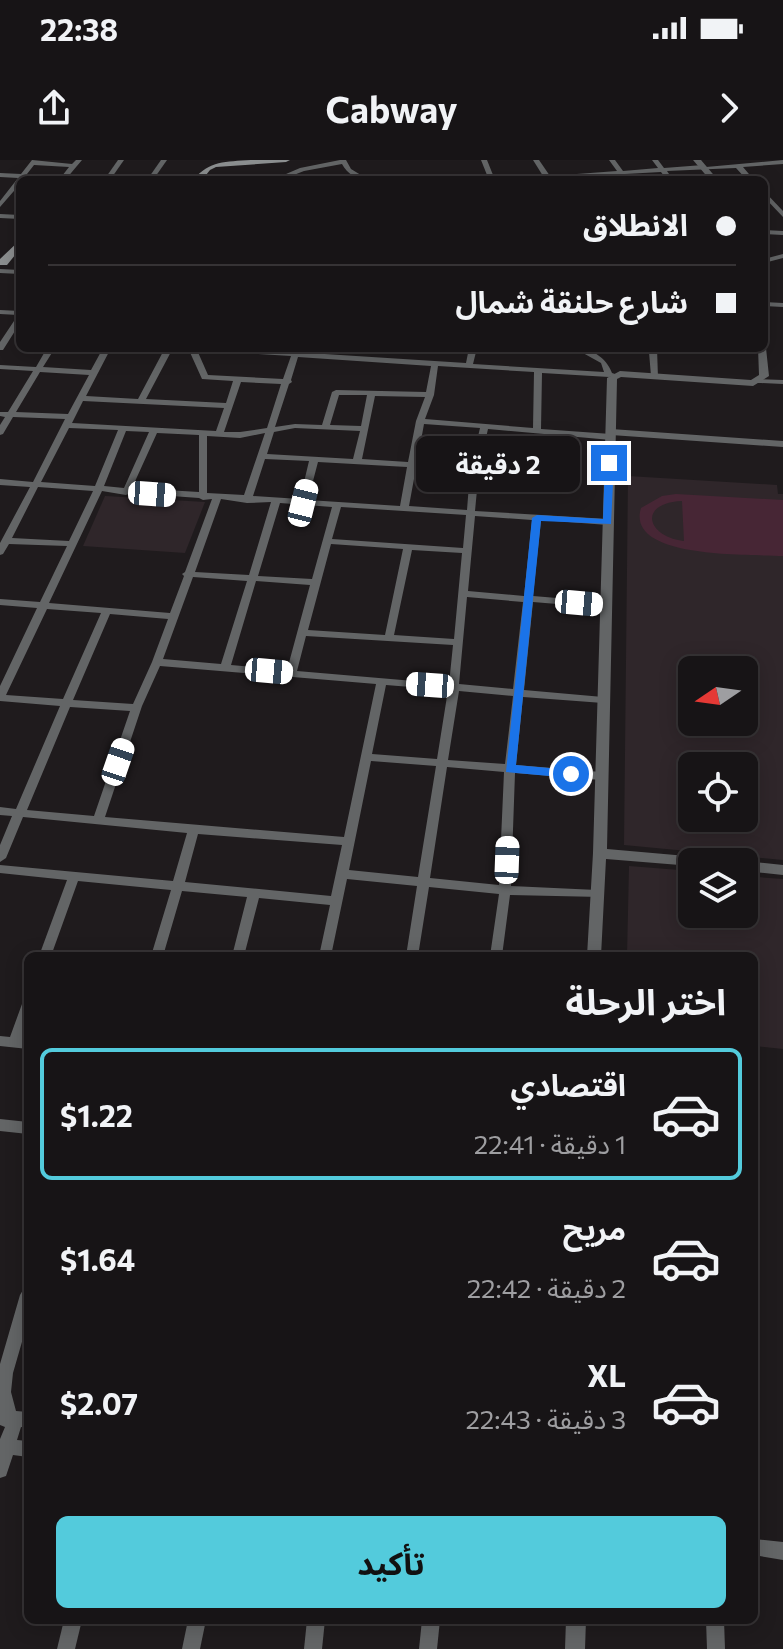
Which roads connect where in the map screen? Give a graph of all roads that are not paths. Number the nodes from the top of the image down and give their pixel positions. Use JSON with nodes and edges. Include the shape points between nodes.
{"nodes":[{"id":1,"x":286,"y":160,"type":"edge"},
{"id":2,"x":612,"y":160,"type":"edge"},
{"id":3,"x":655,"y":160,"type":"edge"},
{"id":4,"x":34,"y":161,"type":"edge"},
{"id":5,"x":343,"y":161,"type":"edge"},
{"id":6,"x":776,"y":162,"type":"edge"},
{"id":7,"x":77,"y":163,"type":"edge"},
{"id":8,"x":743,"y":164,"type":"edge"},
{"id":9,"x":701,"y":165,"type":"edge"},
{"id":10,"x":579,"y":167,"type":"dead end"},
{"id":11,"x":302,"y":169,"type":"junction"},
{"id":12,"x":662,"y":169,"type":"junction"},
{"id":13,"x":620,"y":172,"type":"junction"},
{"id":14,"x":783,"y":172,"type":"edge"},
{"id":15,"x":0,"y":175,"type":"edge"},
{"id":16,"x":22,"y":176,"type":"joint"},
{"id":17,"x":200,"y":176,"type":"edge"},
{"id":18,"x":285,"y":176,"type":"edge"},
{"id":19,"x":308,"y":176,"type":"edge"},
{"id":20,"x":359,"y":176,"type":"edge"},
{"id":21,"x":584,"y":176,"type":"edge"},
{"id":22,"x":592,"y":176,"type":"edge"},
{"id":23,"x":623,"y":176,"type":"edge"},
{"id":24,"x":667,"y":176,"type":"edge"},
{"id":25,"x":16,"y":184,"type":"edge"},
{"id":26,"x":768,"y":201,"type":"edge"},
{"id":27,"x":0,"y":205,"type":"edge"},
{"id":28,"x":783,"y":215,"type":"edge"},
{"id":29,"x":16,"y":248,"type":"edge"},
{"id":30,"x":1,"y":266,"type":"edge"},
{"id":31,"x":16,"y":322,"type":"edge"},
{"id":32,"x":0,"y":348,"type":"edge"},
{"id":33,"x":49,"y":352,"type":"edge"},
{"id":34,"x":105,"y":352,"type":"edge"},
{"id":35,"x":167,"y":352,"type":"edge"},
{"id":36,"x":196,"y":352,"type":"edge"},
{"id":37,"x":264,"y":352,"type":"edge"},
{"id":38,"x":432,"y":352,"type":"edge"},
{"id":39,"x":472,"y":352,"type":"edge"},
{"id":40,"x":585,"y":352,"type":"edge"},
{"id":41,"x":653,"y":352,"type":"edge"},
{"id":42,"x":762,"y":352,"type":"edge"},
{"id":43,"x":295,"y":355,"type":"junction"},
{"id":44,"x":432,"y":363,"type":"junction"},
{"id":45,"x":469,"y":366,"type":"junction"},
{"id":46,"x":0,"y":367,"type":"edge"},
{"id":47,"x":38,"y":369,"type":"junction"},
{"id":48,"x":538,"y":370,"type":"junction"},
{"id":49,"x":94,"y":373,"type":"junction"},
{"id":50,"x":612,"y":375,"type":"junction"},
{"id":51,"x":655,"y":376,"type":"junction"},
{"id":52,"x":238,"y":379,"type":"junction"},
{"id":53,"x":761,"y":381,"type":"junction"},
{"id":54,"x":288,"y":382,"type":"junction"},
{"id":55,"x":783,"y":382,"type":"edge"},
{"id":56,"x":372,"y":393,"type":"junction"},
{"id":57,"x":430,"y":395,"type":"junction"},
{"id":58,"x":80,"y":398,"type":"junction"},
{"id":59,"x":140,"y":402,"type":"junction"},
{"id":60,"x":228,"y":406,"type":"junction"},
{"id":61,"x":0,"y":414,"type":"edge"},
{"id":62,"x":11,"y":414,"type":"junction"},
{"id":63,"x":68,"y":421,"type":"junction"},
{"id":64,"x":420,"y":421,"type":"junction"},
{"id":65,"x":326,"y":426,"type":"junction"},
{"id":66,"x":484,"y":427,"type":"junction"},
{"id":67,"x":123,"y":428,"type":"junction"},
{"id":68,"x":364,"y":429,"type":"junction"},
{"id":69,"x":154,"y":431,"type":"junction"},
{"id":70,"x":537,"y":431,"type":"junction"},
{"id":71,"x":0,"y":432,"type":"edge"},
{"id":72,"x":271,"y":432,"type":"junction"},
{"id":73,"x":203,"y":434,"type":"junction"},
{"id":74,"x":611,"y":434,"type":"junction"},
{"id":75,"x":219,"y":435,"type":"junction"},
{"id":76,"x":783,"y":444,"type":"edge"},
{"id":77,"x":263,"y":456,"type":"junction"},
{"id":78,"x":314,"y":459,"type":"junction"},
{"id":79,"x":357,"y":462,"type":"junction"},
{"id":80,"x":411,"y":465,"type":"junction"},
{"id":81,"x":475,"y":469,"type":"junction"},
{"id":82,"x":0,"y":482,"type":"edge"},
{"id":83,"x":35,"y":485,"type":"junction"},
{"id":84,"x":98,"y":490,"type":"junction"},
{"id":85,"x":126,"y":492,"type":"junction"},
{"id":86,"x":203,"y":497,"type":"junction"},
{"id":87,"x":217,"y":498,"type":"junction"},
{"id":88,"x":247,"y":500,"type":"junction"},
{"id":89,"x":276,"y":501,"type":"junction"},
{"id":90,"x":303,"y":503,"type":"junction"},
{"id":91,"x":337,"y":505,"type":"junction"},
{"id":92,"x":404,"y":509,"type":"junction"},
{"id":93,"x":471,"y":513,"type":"junction"},
{"id":94,"x":537,"y":518,"type":"junction"},
{"id":95,"x":0,"y":522,"type":"edge"},
{"id":96,"x":608,"y":522,"type":"junction"},
{"id":97,"x":15,"y":523,"type":"junction"},
{"id":98,"x":6,"y":541,"type":"junction"},
{"id":99,"x":327,"y":541,"type":"junction"},
{"id":100,"x":73,"y":544,"type":"junction"},
{"id":101,"x":408,"y":548,"type":"junction"},
{"id":102,"x":468,"y":551,"type":"junction"},
{"id":103,"x":0,"y":552,"type":"edge"},
{"id":104,"x":187,"y":574,"type":"junction"},
{"id":105,"x":253,"y":578,"type":"junction"},
{"id":106,"x":315,"y":582,"type":"junction"},
{"id":107,"x":464,"y":594,"type":"junction"},
{"id":108,"x":528,"y":598,"type":"junction"},
{"id":109,"x":0,"y":602,"type":"edge"},
{"id":110,"x":605,"y":605,"type":"junction"},
{"id":111,"x":44,"y":606,"type":"junction"},
{"id":112,"x":107,"y":610,"type":"junction"},
{"id":113,"x":173,"y":616,"type":"junction"},
{"id":114,"x":303,"y":633,"type":"junction"},
{"id":115,"x":389,"y":637,"type":"junction"},
{"id":116,"x":458,"y":642,"type":"junction"},
{"id":117,"x":157,"y":662,"type":"junction"},
{"id":118,"x":225,"y":668,"type":"junction"},
{"id":119,"x":291,"y":673,"type":"junction"},
{"id":120,"x":382,"y":681,"type":"junction"},
{"id":121,"x":454,"y":687,"type":"junction"},
{"id":122,"x":519,"y":692,"type":"junction"},
{"id":123,"x":0,"y":697,"type":"edge"},
{"id":124,"x":603,"y":700,"type":"junction"},
{"id":125,"x":68,"y":702,"type":"junction"},
{"id":126,"x":137,"y":706,"type":"junction"},
{"id":127,"x":368,"y":757,"type":"junction"},
{"id":128,"x":441,"y":764,"type":"junction"},
{"id":129,"x":510,"y":769,"type":"junction"},
{"id":130,"x":601,"y":776,"type":"junction"},
{"id":131,"x":0,"y":811,"type":"edge"},
{"id":132,"x":20,"y":812,"type":"junction"},
{"id":133,"x":99,"y":819,"type":"junction"},
{"id":134,"x":194,"y":830,"type":"junction"},
{"id":135,"x":348,"y":841,"type":"junction"},
{"id":136,"x":600,"y":853,"type":"junction"},
{"id":137,"x":0,"y":858,"type":"edge"},
{"id":138,"x":678,"y":860,"type":"edge"},
{"id":139,"x":758,"y":867,"type":"edge"},
{"id":140,"x":0,"y":869,"type":"edge"},
{"id":141,"x":783,"y":870,"type":"edge"},
{"id":142,"x":343,"y":874,"type":"junction"},
{"id":143,"x":74,"y":876,"type":"junction"},
{"id":144,"x":424,"y":881,"type":"junction"},
{"id":145,"x":179,"y":886,"type":"junction"},
{"id":146,"x":505,"y":890,"type":"junction"},
{"id":147,"x":254,"y":893,"type":"junction"},
{"id":148,"x":597,"y":894,"type":"junction"},
{"id":149,"x":337,"y":901,"type":"junction"},
{"id":150,"x":46,"y":952,"type":"edge"},
{"id":151,"x":158,"y":952,"type":"edge"},
{"id":152,"x":239,"y":952,"type":"edge"},
{"id":153,"x":326,"y":952,"type":"edge"},
{"id":154,"x":413,"y":952,"type":"edge"},
{"id":155,"x":497,"y":952,"type":"edge"},
{"id":156,"x":594,"y":952,"type":"edge"},
{"id":157,"x":24,"y":1015,"type":"edge"},
{"id":158,"x":14,"y":1043,"type":"edge"},
{"id":159,"x":0,"y":1125,"type":"edge"},
{"id":160,"x":24,"y":1128,"type":"edge"},
{"id":161,"x":24,"y":1309,"type":"edge"},
{"id":162,"x":13,"y":1418,"type":"edge"},
{"id":163,"x":4,"y":1446,"type":"edge"},
{"id":164,"x":24,"y":1448,"type":"edge"},
{"id":165,"x":0,"y":1470,"type":"edge"},
{"id":166,"x":758,"y":1548,"type":"edge"},
{"id":167,"x":783,"y":1551,"type":"edge"},
{"id":168,"x":72,"y":1624,"type":"edge"},
{"id":169,"x":196,"y":1624,"type":"edge"},
{"id":170,"x":316,"y":1624,"type":"edge"},
{"id":171,"x":431,"y":1624,"type":"edge"},
{"id":172,"x":576,"y":1624,"type":"edge"},
{"id":173,"x":715,"y":1624,"type":"edge"},
{"id":174,"x":66,"y":1649,"type":"edge"},
{"id":175,"x":191,"y":1649,"type":"edge"},
{"id":176,"x":313,"y":1649,"type":"edge"},
{"id":177,"x":428,"y":1649,"type":"edge"},
{"id":178,"x":575,"y":1649,"type":"edge"},
{"id":179,"x":716,"y":1649,"type":"edge"}],
"edges":[{"from":1,"to":17,"type":"main road","via":[[215,165]]},
{"from":2,"to":13,"type":"street"},
{"from":3,"to":12,"type":"street"},
{"from":4,"to":7,"type":"street"},
{"from":4,"to":16,"type":"street"},
{"from":5,"to":11,"type":"street"},
{"from":5,"to":20,"type":"street"},
{"from":6,"to":8,"type":"street"},
{"from":6,"to":14,"type":"street"},
{"from":8,"to":9,"type":"street"},
{"from":9,"to":12,"type":"street"},
{"from":10,"to":21,"type":"street"},
{"from":11,"to":18,"type":"street"},
{"from":11,"to":19,"type":"street"},
{"from":12,"to":13,"type":"street"},
{"from":12,"to":24,"type":"street"},
{"from":13,"to":22,"type":"street"},
{"from":13,"to":23,"type":"street"},
{"from":15,"to":16,"type":"street"},
{"from":25,"to":27,"type":"street"},
{"from":26,"to":28,"type":"street"},
{"from":29,"to":30,"type":"main road"},
{"from":31,"to":32,"type":"street"},
{"from":33,"to":47,"type":"street"},
{"from":34,"to":49,"type":"street"},
{"from":35,"to":59,"type":"street"},
{"from":36,"to":52,"type":"street","via":[[205,377]]},
{"from":37,"to":43,"type":"street"},
{"from":38,"to":44,"type":"street"},
{"from":39,"to":45,"type":"street"},
{"from":40,"to":50,"type":"street","via":[[604,362]]},
{"from":41,"to":51,"type":"street"},
{"from":42,"to":53,"type":"street"},
{"from":43,"to":44,"type":"street"},
{"from":43,"to":54,"type":"street"},
{"from":44,"to":45,"type":"street"},
{"from":44,"to":57,"type":"street"},
{"from":45,"to":48,"type":"street"},
{"from":46,"to":47,"type":"street"},
{"from":47,"to":49,"type":"street"},
{"from":47,"to":62,"type":"street"},
{"from":48,"to":50,"type":"street"},
{"from":48,"to":70,"type":"street"},
{"from":49,"to":58,"type":"street"},
{"from":50,"to":51,"type":"street"},
{"from":50,"to":74,"type":"street"},
{"from":51,"to":53,"type":"street"},
{"from":52,"to":54,"type":"street"},
{"from":52,"to":60,"type":"street"},
{"from":53,"to":55,"type":"street"},
{"from":54,"to":72,"type":"street"},
{"from":56,"to":57,"type":"street"},
{"from":56,"to":65,"type":"street","via":[[336,392]]},
{"from":56,"to":68,"type":"street"},
{"from":57,"to":64,"type":"street"},
{"from":58,"to":59,"type":"street"},
{"from":58,"to":63,"type":"street"},
{"from":59,"to":60,"type":"street"},
{"from":60,"to":75,"type":"street"},
{"from":61,"to":62,"type":"street"},
{"from":62,"to":63,"type":"street"},
{"from":62,"to":71,"type":"street"},
{"from":63,"to":67,"type":"street"},
{"from":63,"to":83,"type":"street"},
{"from":64,"to":66,"type":"street"},
{"from":64,"to":80,"type":"street"},
{"from":65,"to":68,"type":"street"},
{"from":65,"to":72,"type":"street"},
{"from":66,"to":70,"type":"street"},
{"from":66,"to":81,"type":"street"},
{"from":67,"to":69,"type":"street"},
{"from":67,"to":84,"type":"street"},
{"from":68,"to":79,"type":"street"},
{"from":69,"to":73,"type":"street"},
{"from":69,"to":85,"type":"street"},
{"from":70,"to":74,"type":"street"},
{"from":72,"to":75,"type":"street"},
{"from":72,"to":77,"type":"street"},
{"from":73,"to":75,"type":"street"},
{"from":73,"to":86,"type":"street"},
{"from":74,"to":76,"type":"street"},
{"from":74,"to":96,"type":"street"},
{"from":77,"to":78,"type":"street"},
{"from":77,"to":88,"type":"street"},
{"from":78,"to":79,"type":"street"},
{"from":78,"to":90,"type":"street"},
{"from":79,"to":80,"type":"street"},
{"from":80,"to":81,"type":"street"},
{"from":80,"to":92,"type":"street"},
{"from":81,"to":93,"type":"street"},
{"from":82,"to":83,"type":"street"},
{"from":83,"to":84,"type":"street"},
{"from":83,"to":97,"type":"street"},
{"from":84,"to":85,"type":"street"},
{"from":84,"to":100,"type":"street"},
{"from":85,"to":86,"type":"street"},
{"from":86,"to":87,"type":"street"},
{"from":87,"to":88,"type":"street"},
{"from":87,"to":104,"type":"street"},
{"from":88,"to":89,"type":"street"},
{"from":89,"to":90,"type":"street"},
{"from":89,"to":105,"type":"street"},
{"from":90,"to":91,"type":"street"},
{"from":91,"to":92,"type":"street"},
{"from":91,"to":99,"type":"street"},
{"from":92,"to":93,"type":"street"},
{"from":93,"to":94,"type":"street"},
{"from":93,"to":102,"type":"street"},
{"from":94,"to":96,"type":"street"},
{"from":94,"to":108,"type":"street"},
{"from":95,"to":97,"type":"street"},
{"from":96,"to":110,"type":"street"},
{"from":97,"to":98,"type":"street"},
{"from":98,"to":100,"type":"street"},
{"from":98,"to":103,"type":"street"},
{"from":99,"to":101,"type":"street"},
{"from":99,"to":106,"type":"street"},
{"from":100,"to":111,"type":"street"},
{"from":101,"to":102,"type":"street"},
{"from":101,"to":115,"type":"street"},
{"from":102,"to":107,"type":"street"},
{"from":104,"to":105,"type":"street"},
{"from":104,"to":113,"type":"street"},
{"from":105,"to":106,"type":"street"},
{"from":105,"to":118,"type":"street"},
{"from":106,"to":114,"type":"street"},
{"from":107,"to":108,"type":"street"},
{"from":107,"to":116,"type":"street"},
{"from":108,"to":110,"type":"street"},
{"from":108,"to":122,"type":"street"},
{"from":109,"to":111,"type":"street"},
{"from":110,"to":124,"type":"street"},
{"from":111,"to":112,"type":"street"},
{"from":111,"to":123,"type":"street"},
{"from":112,"to":113,"type":"street"},
{"from":112,"to":125,"type":"street"},
{"from":113,"to":117,"type":"street"},
{"from":114,"to":115,"type":"street"},
{"from":114,"to":119,"type":"street"},
{"from":115,"to":116,"type":"street"},
{"from":116,"to":121,"type":"street"},
{"from":117,"to":118,"type":"street"},
{"from":117,"to":126,"type":"street"},
{"from":118,"to":119,"type":"street"},
{"from":119,"to":120,"type":"street"},
{"from":120,"to":121,"type":"street"},
{"from":120,"to":127,"type":"street"},
{"from":121,"to":122,"type":"street"},
{"from":121,"to":128,"type":"street"},
{"from":122,"to":124,"type":"street"},
{"from":122,"to":129,"type":"street"},
{"from":123,"to":125,"type":"street"},
{"from":124,"to":130,"type":"street"},
{"from":125,"to":126,"type":"street"},
{"from":125,"to":132,"type":"street"},
{"from":126,"to":133,"type":"street"},
{"from":127,"to":128,"type":"street"},
{"from":127,"to":135,"type":"street"},
{"from":128,"to":129,"type":"street"},
{"from":128,"to":144,"type":"street"},
{"from":129,"to":130,"type":"street"},
{"from":129,"to":146,"type":"street"},
{"from":130,"to":136,"type":"street"},
{"from":131,"to":132,"type":"street"},
{"from":132,"to":133,"type":"street"},
{"from":132,"to":137,"type":"street"},
{"from":133,"to":134,"type":"street"},
{"from":134,"to":135,"type":"street"},
{"from":134,"to":145,"type":"street"},
{"from":135,"to":142,"type":"street"},
{"from":136,"to":138,"type":"street"},
{"from":136,"to":148,"type":"street"},
{"from":139,"to":141,"type":"street"},
{"from":140,"to":143,"type":"street"},
{"from":142,"to":144,"type":"street"},
{"from":142,"to":149,"type":"street"},
{"from":143,"to":145,"type":"street"},
{"from":143,"to":150,"type":"street"},
{"from":144,"to":146,"type":"street"},
{"from":144,"to":154,"type":"street"},
{"from":145,"to":147,"type":"street"},
{"from":145,"to":151,"type":"street"},
{"from":146,"to":148,"type":"street"},
{"from":146,"to":155,"type":"street"},
{"from":147,"to":149,"type":"street"},
{"from":147,"to":152,"type":"street"},
{"from":148,"to":156,"type":"street"},
{"from":149,"to":153,"type":"street"},
{"from":157,"to":158,"type":"street"},
{"from":159,"to":160,"type":"street"},
{"from":161,"to":162,"type":"street","via":[[3,1392]]},
{"from":162,"to":163,"type":"street"},
{"from":163,"to":164,"type":"street"},
{"from":163,"to":165,"type":"street"},
{"from":166,"to":167,"type":"street"},
{"from":168,"to":174,"type":"street"},
{"from":169,"to":175,"type":"street"},
{"from":170,"to":176,"type":"street"},
{"from":171,"to":177,"type":"street"},
{"from":172,"to":178,"type":"street"},
{"from":173,"to":179,"type":"street"}]}
